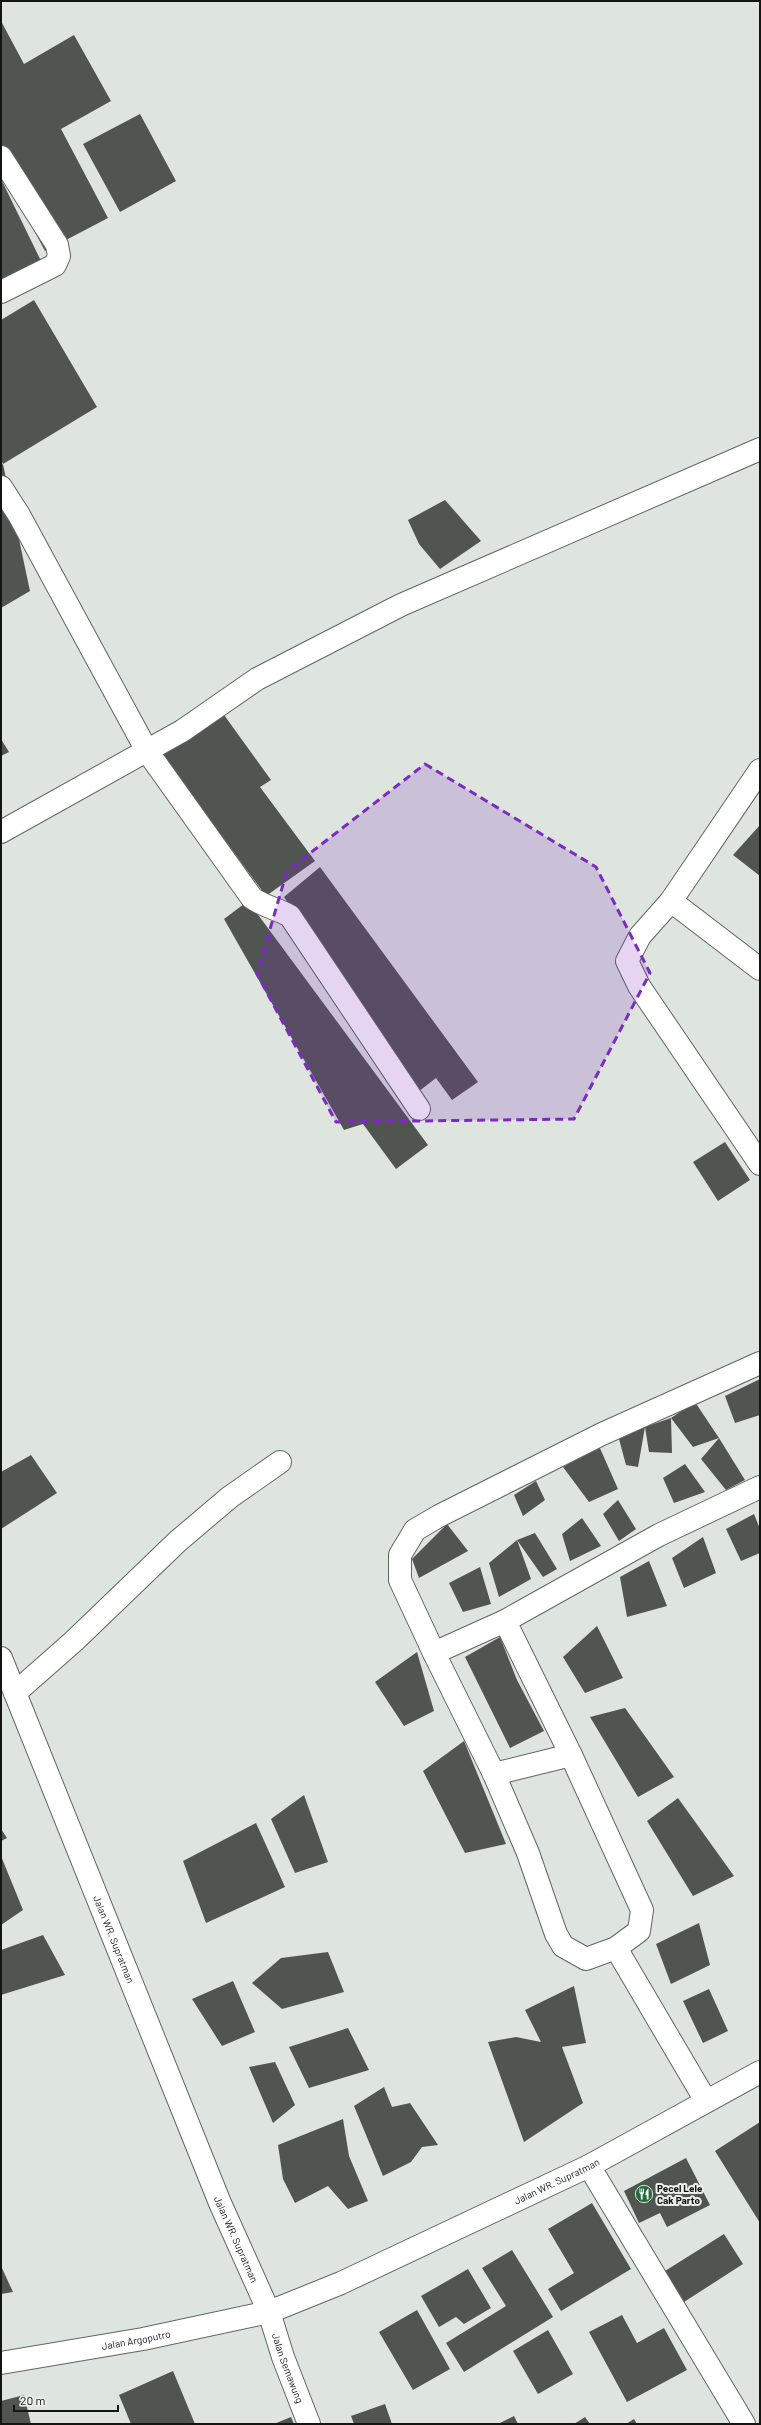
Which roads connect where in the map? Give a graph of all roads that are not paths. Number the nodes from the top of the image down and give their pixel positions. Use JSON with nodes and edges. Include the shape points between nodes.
{"nodes":[{"id":1,"x":1,"y":157,"type":"edge"},
{"id":2,"x":1,"y":292,"type":"edge"},
{"id":3,"x":760,"y":449,"type":"edge"},
{"id":4,"x":1,"y":487,"type":"edge"},
{"id":5,"x":147,"y":751,"type":"junction"},
{"id":6,"x":760,"y":770,"type":"edge"},
{"id":7,"x":753,"y":792,"type":"edge"},
{"id":8,"x":1,"y":832,"type":"edge"},
{"id":9,"x":671,"y":902,"type":"junction"},
{"id":10,"x":760,"y":969,"type":"edge"},
{"id":11,"x":419,"y":1109,"type":"dead end"},
{"id":12,"x":760,"y":1164,"type":"edge"},
{"id":13,"x":760,"y":1363,"type":"edge"},
{"id":14,"x":280,"y":1462,"type":"dead end"},
{"id":15,"x":760,"y":1488,"type":"edge"},
{"id":16,"x":505,"y":1621,"type":"junction"},
{"id":17,"x":434,"y":1654,"type":"junction"},
{"id":18,"x":1,"y":1658,"type":"edge"},
{"id":19,"x":15,"y":1692,"type":"junction"},
{"id":20,"x":571,"y":1754,"type":"junction"},
{"id":21,"x":494,"y":1774,"type":"junction"},
{"id":22,"x":616,"y":1948,"type":"junction"},
{"id":23,"x":760,"y":2072,"type":"edge"},
{"id":24,"x":706,"y":2101,"type":"junction"},
{"id":25,"x":589,"y":2166,"type":"junction"},
{"id":26,"x":269,"y":2312,"type":"junction"},
{"id":27,"x":1,"y":2363,"type":"edge"},
{"id":28,"x":308,"y":2424,"type":"edge"},
{"id":29,"x":744,"y":2424,"type":"edge"}],
"edges":[{"from":1,"to":2,"type":"street","via":[[57,245],[59,256],[55,265]]},
{"from":3,"to":5,"type":"street","via":[[401,605],[257,679]]},
{"from":4,"to":5,"type":"street","via":[[19,515]]},
{"from":5,"to":8,"type":"street"},
{"from":5,"to":11,"type":"street","via":[[252,898],[265,907],[275,908],[290,916]]},
{"from":6,"to":7,"type":"street"},
{"from":7,"to":9,"type":"street"},
{"from":9,"to":10,"type":"street"},
{"from":9,"to":12,"type":"street","via":[[640,936],[627,961],[639,986]]},
{"from":13,"to":17,"type":"street","via":[[602,1434],[415,1530],[400,1555],[400,1580]]},
{"from":14,"to":19,"type":"street","via":[[230,1497],[184,1536]]},
{"from":15,"to":16,"type":"street","via":[[659,1535]]},
{"from":16,"to":17,"type":"street"},
{"from":16,"to":20,"type":"street"},
{"from":17,"to":21,"type":"street"},
{"from":18,"to":19,"type":"street","name":"Jalan WR. Supratman"},
{"from":19,"to":26,"type":"street","name":"Jalan WR. Supratman","via":[[220,2203]]},
{"from":20,"to":21,"type":"street"},
{"from":20,"to":22,"type":"street","via":[[642,1910],[639,1930]]},
{"from":21,"to":22,"type":"street","via":[[528,1853],[556,1934],[563,1946],[586,1959]]},
{"from":22,"to":24,"type":"street"},
{"from":23,"to":24,"type":"street","name":"Jalan WR. Supratman"},
{"from":24,"to":25,"type":"street","name":"Jalan WR. Supratman"},
{"from":25,"to":26,"type":"street","name":"Jalan WR. Supratman","via":[[341,2283]]},
{"from":25,"to":29,"type":"street"},
{"from":26,"to":27,"type":"street","name":"Jalan Argoputro","via":[[143,2339]]},
{"from":26,"to":28,"type":"street","name":"Jalan Semawung"}]}
